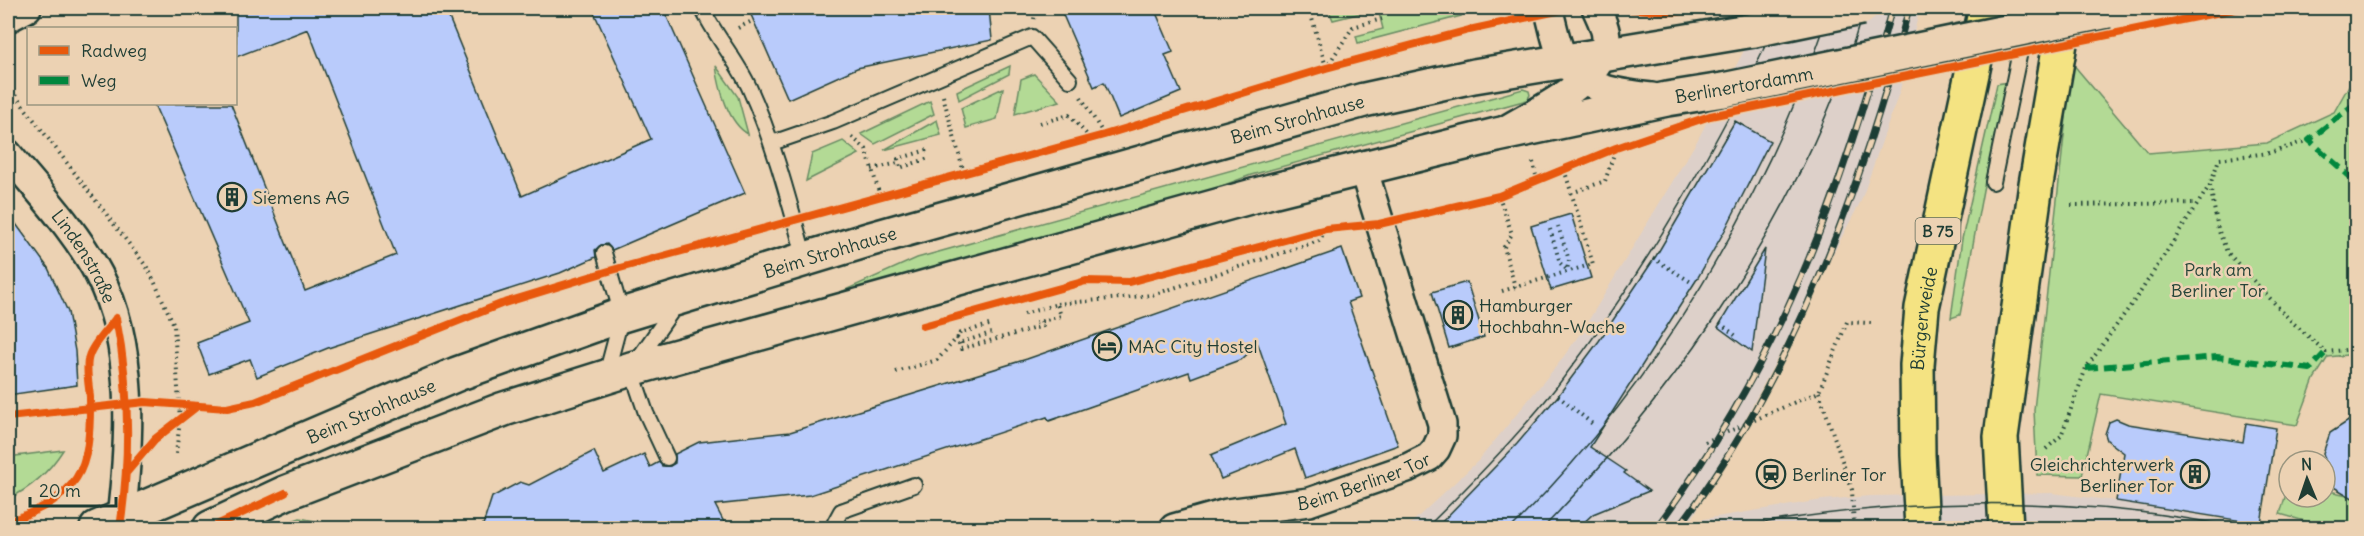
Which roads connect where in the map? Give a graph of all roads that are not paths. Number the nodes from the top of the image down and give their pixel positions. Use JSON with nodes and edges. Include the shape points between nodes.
{"nodes":[{"id":1,"x":27,"y":8,"type":"edge"},
{"id":2,"x":702,"y":8,"type":"edge"},
{"id":3,"x":1548,"y":8,"type":"edge"},
{"id":4,"x":1596,"y":8,"type":"edge"},
{"id":5,"x":1862,"y":8,"type":"edge"},
{"id":6,"x":1986,"y":8,"type":"edge"},
{"id":7,"x":2029,"y":8,"type":"edge"},
{"id":8,"x":2066,"y":8,"type":"edge"},
{"id":9,"x":2120,"y":17,"type":"edge"},
{"id":10,"x":8,"y":18,"type":"edge"},
{"id":11,"x":1604,"y":53,"type":"junction"},
{"id":12,"x":1574,"y":70,"type":"junction"},
{"id":13,"x":1070,"y":80,"type":"road end"},
{"id":14,"x":1667,"y":99,"type":"junction"},
{"id":15,"x":1497,"y":135,"type":"junction"},
{"id":16,"x":772,"y":143,"type":"junction"},
{"id":17,"x":8,"y":154,"type":"edge"},
{"id":18,"x":1363,"y":168,"type":"junction"},
{"id":19,"x":1993,"y":182,"type":"dead end"},
{"id":20,"x":604,"y":253,"type":"dead end"},
{"id":21,"x":806,"y":260,"type":"junction"},
{"id":22,"x":681,"y":298,"type":"junction"},
{"id":23,"x":622,"y":315,"type":"junction"},
{"id":24,"x":618,"y":373,"type":"junction"},
{"id":25,"x":667,"y":458,"type":"dead end"},
{"id":26,"x":914,"y":485,"type":"dead end"},
{"id":27,"x":109,"y":523,"type":"edge"},
{"id":28,"x":210,"y":528,"type":"edge"},
{"id":29,"x":836,"y":528,"type":"edge"},
{"id":30,"x":1174,"y":528,"type":"edge"},
{"id":31,"x":1922,"y":528,"type":"edge"},
{"id":32,"x":2006,"y":528,"type":"edge"}],
"edges":[{"from":1,"to":10,"type":"street"},
{"from":2,"to":16,"type":"lane","via":[[748,85]]},
{"from":3,"to":12,"type":"street"},
{"from":4,"to":11,"type":"street","via":[[1606,39]]},
{"from":5,"to":11,"type":"main road","bridge":true,"via":[[1754,30]]},
{"from":6,"to":31,"type":"main road","name":"Bürgerweide","number":"B 75","via":[[1922,308],[1917,365]]},
{"from":7,"to":19,"type":"lane"},
{"from":8,"to":32,"type":"main road","via":[[2036,184],[2001,437]]},
{"from":9,"to":14,"type":"main road","name":"Berlinertordamm","bridge":true},
{"from":11,"to":12,"type":"main road"},
{"from":12,"to":14,"type":"street","via":[[1606,91]]},
{"from":12,"to":15,"type":"street"},
{"from":12,"to":21,"type":"main road","name":"Beim Strohhause","via":[[1474,76],[1364,100]]},
{"from":13,"to":16,"type":"lane","via":[[1032,38],[833,122]]},
{"from":14,"to":15,"type":"main road","name":"Berlinertordamm"},
{"from":15,"to":18,"type":"main road","name":"Berlinertordamm"},
{"from":16,"to":21,"type":"lane"},
{"from":17,"to":27,"type":"street","name":"Lindenstraße","via":[[83,248],[116,318],[122,347],[127,472]]},
{"from":18,"to":24,"type":"main road"},
{"from":18,"to":30,"type":"street","name":"Beim Berliner Tor","via":[[1442,424],[1436,449],[1407,468],[1309,502],[1227,513]]},
{"from":20,"to":23,"type":"lane"},
{"from":21,"to":22,"type":"main road","name":"Beim Strohhause"},
{"from":22,"to":23,"type":"main road","name":"Beim Strohhause"},
{"from":22,"to":24,"type":"lane"},
{"from":23,"to":24,"type":"lane"},
{"from":23,"to":27,"type":"main road","name":"Beim Strohhause","via":[[457,374]]},
{"from":24,"to":25,"type":"lane","via":[[646,413]]},
{"from":24,"to":28,"type":"main road","via":[[504,409],[285,493]]},
{"from":26,"to":29,"type":"lane","via":[[841,511]]}]}
